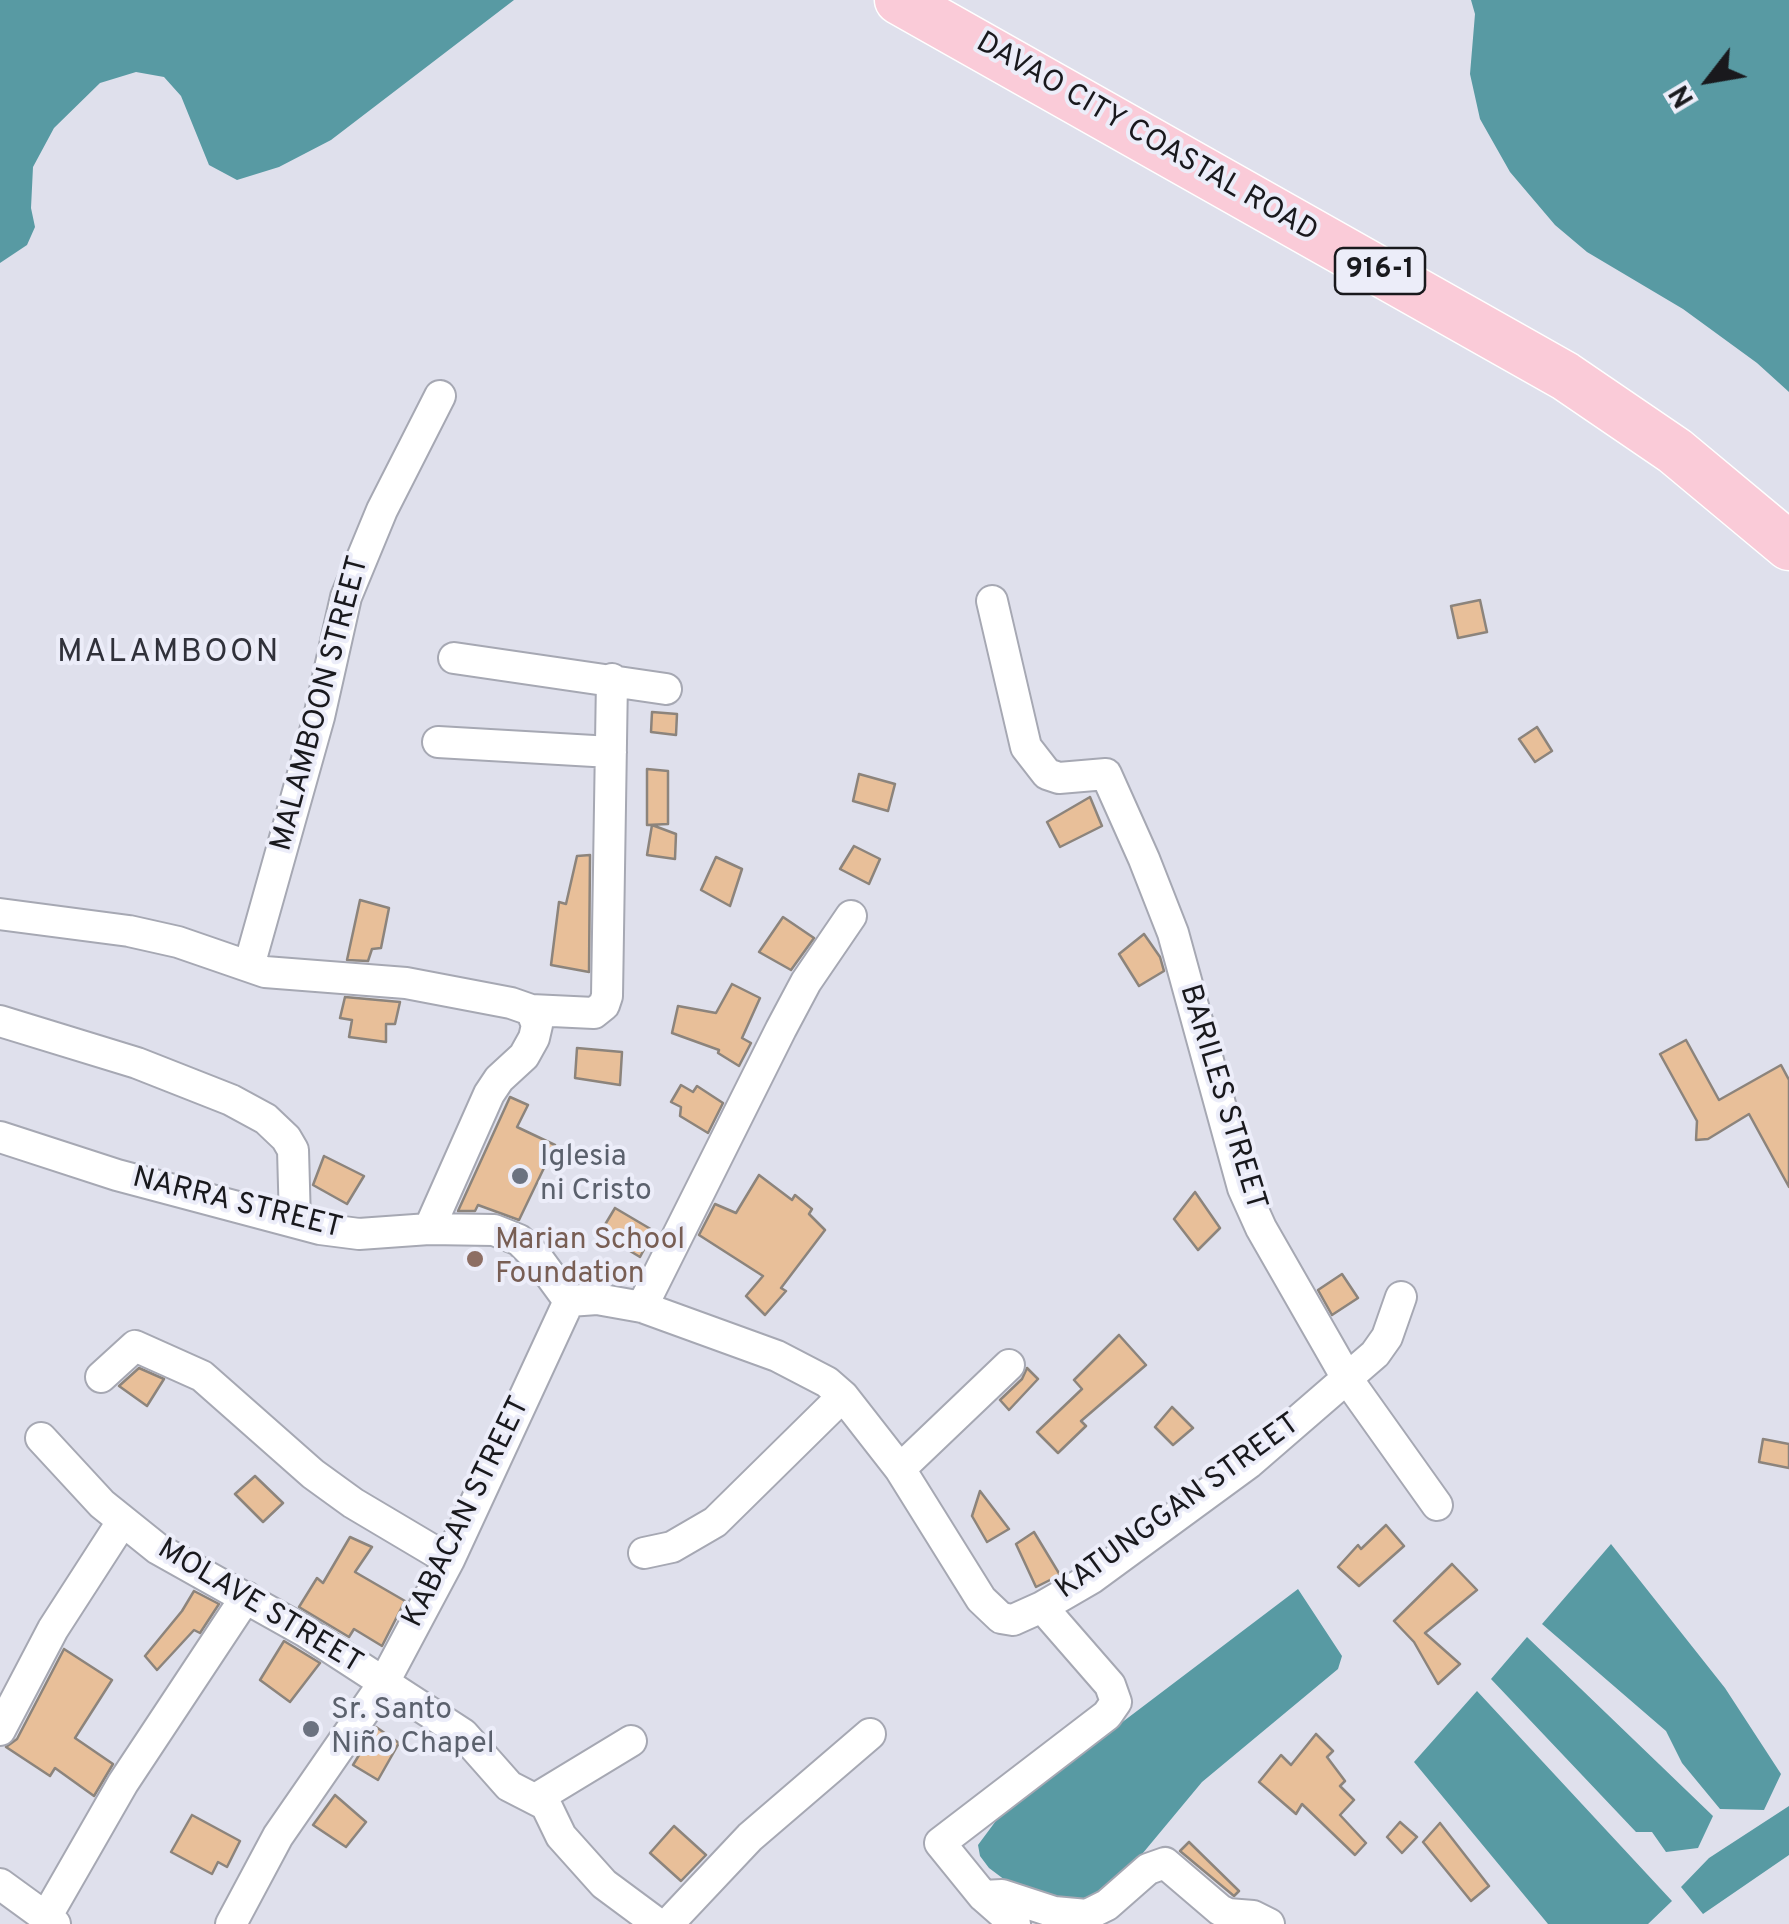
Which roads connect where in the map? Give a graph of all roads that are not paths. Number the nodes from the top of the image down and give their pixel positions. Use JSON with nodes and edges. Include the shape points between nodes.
{"nodes":[{"id":1,"x":900,"y":0,"type":"edge"},
{"id":2,"x":440,"y":396,"type":"dead end"},
{"id":3,"x":1789,"y":546,"type":"edge"},
{"id":4,"x":992,"y":601,"type":"dead end"},
{"id":5,"x":454,"y":658,"type":"dead end"},
{"id":6,"x":612,"y":679,"type":"junction"},
{"id":7,"x":666,"y":689,"type":"dead end"},
{"id":8,"x":438,"y":742,"type":"dead end"},
{"id":9,"x":611,"y":752,"type":"junction"},
{"id":10,"x":0,"y":914,"type":"edge"},
{"id":11,"x":852,"y":916,"type":"dead end"},
{"id":12,"x":249,"y":966,"type":"junction"},
{"id":13,"x":530,"y":1010,"type":"junction"},
{"id":14,"x":0,"y":1020,"type":"edge"},
{"id":15,"x":0,"y":1136,"type":"edge"},
{"id":16,"x":294,"y":1222,"type":"junction"},
{"id":17,"x":429,"y":1228,"type":"junction"},
{"id":18,"x":1401,"y":1297,"type":"dead end"},
{"id":19,"x":569,"y":1302,"type":"junction"},
{"id":20,"x":642,"y":1306,"type":"junction"},
{"id":21,"x":1009,"y":1364,"type":"dead end"},
{"id":22,"x":101,"y":1377,"type":"dead end"},
{"id":23,"x":1348,"y":1380,"type":"junction"},
{"id":24,"x":843,"y":1396,"type":"junction"},
{"id":25,"x":41,"y":1438,"type":"dead end"},
{"id":26,"x":900,"y":1469,"type":"junction"},
{"id":27,"x":1437,"y":1505,"type":"dead end"},
{"id":28,"x":122,"y":1522,"type":"junction"},
{"id":29,"x":644,"y":1553,"type":"dead end"},
{"id":30,"x":449,"y":1560,"type":"junction"},
{"id":31,"x":246,"y":1597,"type":"junction"},
{"id":32,"x":1042,"y":1607,"type":"junction"},
{"id":33,"x":383,"y":1684,"type":"junction"},
{"id":34,"x":0,"y":1730,"type":"edge"},
{"id":35,"x":870,"y":1734,"type":"dead end"},
{"id":36,"x":631,"y":1741,"type":"dead end"},
{"id":37,"x":537,"y":1798,"type":"junction"},
{"id":38,"x":0,"y":1884,"type":"edge"},
{"id":39,"x":983,"y":1896,"type":"junction"},
{"id":40,"x":50,"y":1921,"type":"edge"},
{"id":41,"x":231,"y":1924,"type":"edge"},
{"id":42,"x":658,"y":1924,"type":"edge"},
{"id":43,"x":668,"y":1924,"type":"edge"},
{"id":44,"x":1015,"y":1924,"type":"edge"},
{"id":45,"x":1269,"y":1924,"type":"edge"}],
"edges":[{"from":1,"to":3,"type":"main road","name":"DAVAO CITY COASTAL ROAD","number":"916-1","via":[[1565,376],[1675,450]]},
{"from":2,"to":12,"type":"street","name":"MALAMBOON STREET","via":[[346,597]]},
{"from":4,"to":23,"type":"street","name":"BARILES STREET","via":[[1035,762],[1060,778],[1106,774],[1174,933],[1243,1188]]},
{"from":5,"to":6,"type":"street"},
{"from":6,"to":7,"type":"street"},
{"from":6,"to":9,"type":"street"},
{"from":8,"to":9,"type":"street"},
{"from":9,"to":13,"type":"street","via":[[607,996],[594,1013]]},
{"from":10,"to":12,"type":"street","via":[[129,931]]},
{"from":11,"to":20,"type":"street","via":[[806,982]]},
{"from":12,"to":13,"type":"street","via":[[406,983]]},
{"from":13,"to":17,"type":"street","via":[[534,1038],[489,1094]]},
{"from":14,"to":16,"type":"street","via":[[137,1063],[266,1119],[293,1150]]},
{"from":15,"to":16,"type":"street","name":"NARRA STREET"},
{"from":16,"to":17,"type":"street","name":"NARRA STREET","via":[[359,1234]]},
{"from":17,"to":19,"type":"street","name":"NARRA STREET","via":[[508,1234],[539,1260]]},
{"from":18,"to":23,"type":"street","name":"KATUNGGAN STREET","via":[[1376,1354]]},
{"from":19,"to":20,"type":"street"},
{"from":19,"to":30,"type":"street","name":"KABACAN STREET"},
{"from":20,"to":24,"type":"street","via":[[778,1356]]},
{"from":21,"to":26,"type":"street"},
{"from":22,"to":30,"type":"street","via":[[135,1346],[202,1376],[313,1474]]},
{"from":23,"to":27,"type":"street","name":"BARILES STREET"},
{"from":23,"to":32,"type":"street","name":"KATUNGGAN STREET","via":[[1137,1546]]},
{"from":24,"to":26,"type":"street"},
{"from":24,"to":29,"type":"street","via":[[715,1522],[672,1547]]},
{"from":25,"to":28,"type":"street","name":"MOLAVE STREET"},
{"from":26,"to":32,"type":"street","name":"KATUNGGAN STREET","via":[[980,1599],[1001,1618],[1022,1618]]},
{"from":28,"to":31,"type":"street","name":"MOLAVE STREET"},
{"from":28,"to":34,"type":"street","via":[[53,1629]]},
{"from":30,"to":33,"type":"street","name":"KABACAN STREET"},
{"from":31,"to":33,"type":"street","name":"MOLAVE STREET"},
{"from":31,"to":40,"type":"street","via":[[123,1782]]},
{"from":32,"to":39,"type":"street","via":[[1110,1685],[1116,1702],[940,1843]]},
{"from":33,"to":37,"type":"street","name":"MOLAVE STREET","via":[[463,1734],[509,1786]]},
{"from":33,"to":41,"type":"street","name":"KABACAN STREET","via":[[278,1836]]},
{"from":35,"to":43,"type":"street","via":[[750,1838]]},
{"from":36,"to":37,"type":"street"},
{"from":37,"to":42,"type":"street","name":"MOLAVE STREET","via":[[578,1857]]},
{"from":38,"to":40,"type":"street"},
{"from":39,"to":44,"type":"street"},
{"from":39,"to":45,"type":"street","via":[[1087,1915],[1165,1862],[1220,1910]]}]}
